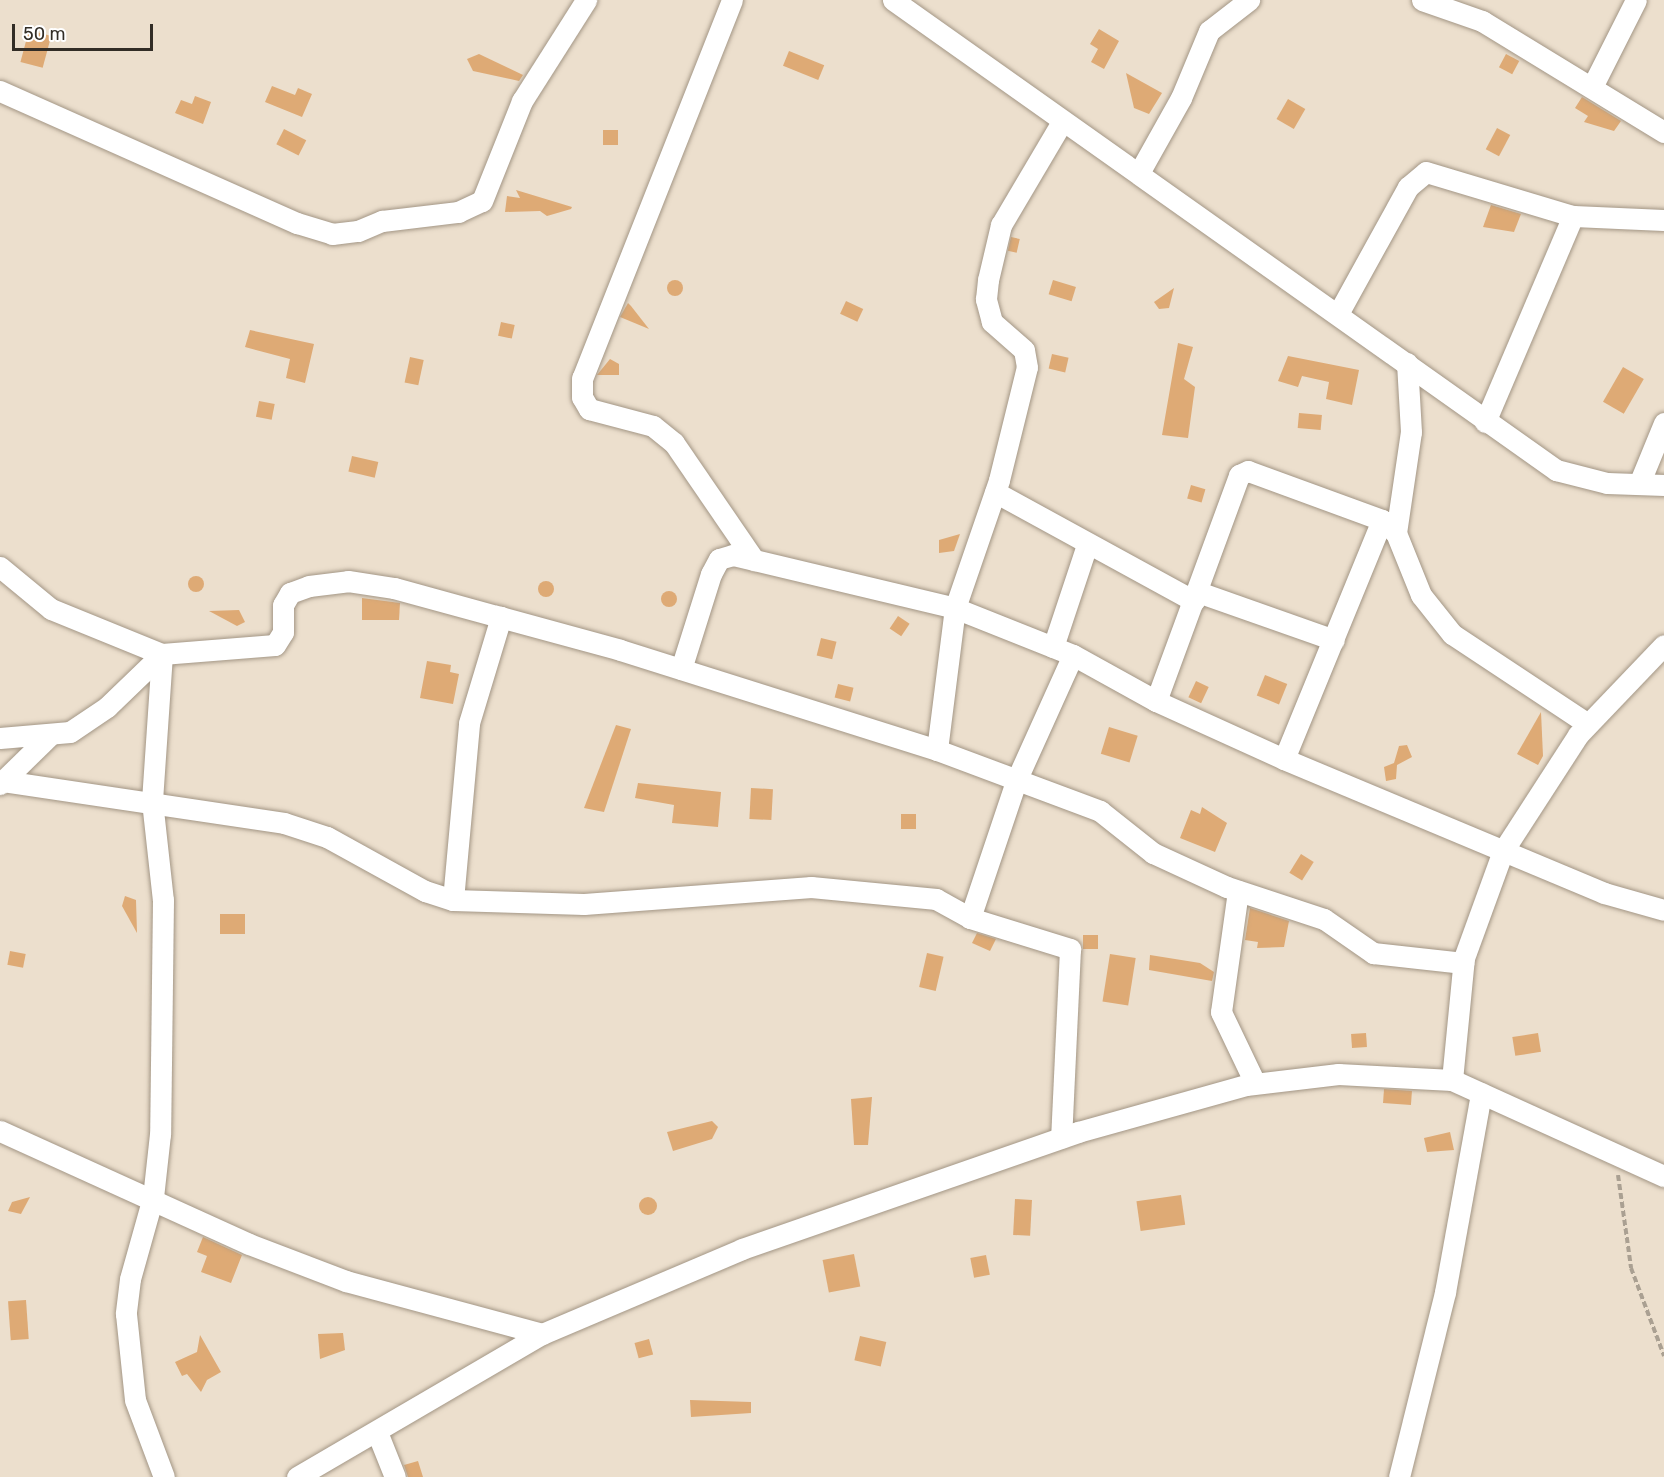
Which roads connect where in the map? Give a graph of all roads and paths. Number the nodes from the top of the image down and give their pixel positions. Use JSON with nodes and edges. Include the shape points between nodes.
{"nodes":[{"id":1,"x":586,"y":0,"type":"edge"},
{"id":2,"x":732,"y":0,"type":"edge"},
{"id":3,"x":893,"y":0,"type":"edge"},
{"id":4,"x":1249,"y":0,"type":"edge"},
{"id":5,"x":1422,"y":0,"type":"edge"},
{"id":6,"x":1635,"y":0,"type":"edge"},
{"id":7,"x":920,"y":8,"type":"edge"},
{"id":8,"x":1592,"y":87,"type":"junction"},
{"id":9,"x":0,"y":91,"type":"edge"},
{"id":10,"x":1062,"y":122,"type":"junction"},
{"id":11,"x":1664,"y":132,"type":"edge"},
{"id":12,"x":1140,"y":171,"type":"junction"},
{"id":13,"x":1573,"y":216,"type":"junction"},
{"id":14,"x":1664,"y":220,"type":"edge"},
{"id":15,"x":1339,"y":312,"type":"junction"},
{"id":16,"x":1407,"y":363,"type":"junction"},
{"id":17,"x":1485,"y":422,"type":"junction"},
{"id":18,"x":1664,"y":423,"type":"edge"},
{"id":19,"x":1639,"y":484,"type":"junction"},
{"id":20,"x":1664,"y":485,"type":"edge"},
{"id":21,"x":995,"y":492,"type":"junction"},
{"id":22,"x":1389,"y":526,"type":"junction"},
{"id":23,"x":1087,"y":545,"type":"junction"},
{"id":24,"x":754,"y":560,"type":"junction"},
{"id":25,"x":0,"y":567,"type":"edge"},
{"id":26,"x":1196,"y":597,"type":"junction"},
{"id":27,"x":955,"y":608,"type":"junction"},
{"id":28,"x":501,"y":617,"type":"junction"},
{"id":29,"x":1334,"y":640,"type":"junction"},
{"id":30,"x":1664,"y":645,"type":"edge"},
{"id":31,"x":1053,"y":646,"type":"junction"},
{"id":32,"x":162,"y":654,"type":"junction"},
{"id":33,"x":1072,"y":655,"type":"junction"},
{"id":34,"x":681,"y":669,"type":"junction"},
{"id":35,"x":1156,"y":701,"type":"junction"},
{"id":36,"x":1588,"y":724,"type":"junction"},
{"id":37,"x":50,"y":735,"type":"junction"},
{"id":38,"x":0,"y":738,"type":"edge"},
{"id":39,"x":937,"y":750,"type":"junction"},
{"id":40,"x":1284,"y":759,"type":"junction"},
{"id":41,"x":1016,"y":781,"type":"junction"},
{"id":42,"x":1,"y":782,"type":"edge"},
{"id":43,"x":152,"y":801,"type":"junction"},
{"id":44,"x":1503,"y":851,"type":"junction"},
{"id":45,"x":1238,"y":891,"type":"junction"},
{"id":46,"x":453,"y":900,"type":"junction"},
{"id":47,"x":1664,"y":910,"type":"edge"},
{"id":48,"x":970,"y":918,"type":"junction"},
{"id":49,"x":1463,"y":963,"type":"junction"},
{"id":50,"x":1452,"y":1080,"type":"junction"},
{"id":51,"x":1255,"y":1083,"type":"junction"},
{"id":52,"x":1481,"y":1093,"type":"junction"},
{"id":53,"x":0,"y":1131,"type":"edge"},
{"id":54,"x":1061,"y":1138,"type":"junction"},
{"id":55,"x":1616,"y":1157,"type":"junction"},
{"id":56,"x":1664,"y":1176,"type":"edge"},
{"id":57,"x":153,"y":1197,"type":"junction"},
{"id":58,"x":542,"y":1334,"type":"junction"},
{"id":59,"x":1664,"y":1356,"type":"edge"},
{"id":60,"x":378,"y":1432,"type":"junction"},
{"id":61,"x":164,"y":1477,"type":"edge"},
{"id":62,"x":297,"y":1477,"type":"edge"},
{"id":63,"x":395,"y":1477,"type":"edge"},
{"id":64,"x":1399,"y":1477,"type":"edge"}],
"edges":[{"from":1,"to":9,"type":"street","via":[[522,101],[482,201],[458,212],[382,221],[358,231],[332,234],[297,223]]},
{"from":2,"to":24,"type":"street","via":[[582,378],[582,397],[589,409],[653,426],[674,442]]},
{"from":3,"to":7,"type":"street"},
{"from":4,"to":12,"type":"street","via":[[1209,31],[1181,98]]},
{"from":5,"to":8,"type":"street","via":[[1482,21]]},
{"from":6,"to":8,"type":"street"},
{"from":7,"to":10,"type":"street"},
{"from":8,"to":11,"type":"street"},
{"from":10,"to":12,"type":"street"},
{"from":10,"to":21,"type":"street","via":[[1001,225],[988,280],[989,316],[1024,350],[1027,367]]},
{"from":12,"to":15,"type":"street"},
{"from":13,"to":14,"type":"street"},
{"from":13,"to":15,"type":"street","via":[[1426,172],[1408,187]]},
{"from":13,"to":17,"type":"street"},
{"from":15,"to":16,"type":"street"},
{"from":16,"to":17,"type":"street"},
{"from":16,"to":22,"type":"street","via":[[1412,432]]},
{"from":17,"to":19,"type":"street","via":[[1556,470],[1580,479]]},
{"from":18,"to":19,"type":"street"},
{"from":19,"to":20,"type":"street"},
{"from":21,"to":23,"type":"street"},
{"from":21,"to":27,"type":"street"},
{"from":22,"to":26,"type":"street","via":[[1244,471]]},
{"from":22,"to":29,"type":"street"},
{"from":22,"to":36,"type":"street","via":[[1408,570],[1437,619]]},
{"from":23,"to":26,"type":"street"},
{"from":23,"to":31,"type":"street"},
{"from":24,"to":27,"type":"street"},
{"from":24,"to":34,"type":"street","via":[[733,555],[719,559]]},
{"from":25,"to":32,"type":"street","via":[[51,609]]},
{"from":26,"to":29,"type":"street"},
{"from":26,"to":35,"type":"street"},
{"from":27,"to":31,"type":"street"},
{"from":27,"to":39,"type":"street"},
{"from":28,"to":32,"type":"street","via":[[348,581],[290,593],[275,645]]},
{"from":28,"to":34,"type":"street"},
{"from":28,"to":46,"type":"street","via":[[470,723]]},
{"from":29,"to":40,"type":"street"},
{"from":30,"to":36,"type":"street"},
{"from":31,"to":33,"type":"street"},
{"from":32,"to":37,"type":"street","via":[[87,723]]},
{"from":32,"to":43,"type":"street"},
{"from":33,"to":35,"type":"street"},
{"from":33,"to":41,"type":"street"},
{"from":34,"to":39,"type":"street"},
{"from":35,"to":40,"type":"street"},
{"from":36,"to":44,"type":"street"},
{"from":37,"to":38,"type":"street"},
{"from":37,"to":42,"type":"street"},
{"from":39,"to":41,"type":"street"},
{"from":40,"to":44,"type":"street"},
{"from":41,"to":45,"type":"street","via":[[1100,811],[1153,853]]},
{"from":41,"to":48,"type":"street"},
{"from":42,"to":43,"type":"street"},
{"from":43,"to":46,"type":"street","via":[[284,823],[327,837],[424,891]]},
{"from":43,"to":57,"type":"street","via":[[163,900],[160,1134]]},
{"from":44,"to":47,"type":"street","via":[[1604,893]]},
{"from":44,"to":49,"type":"street"},
{"from":45,"to":49,"type":"street","via":[[1324,919],[1373,953]]},
{"from":45,"to":51,"type":"street","via":[[1221,1012]]},
{"from":46,"to":48,"type":"street","via":[[584,904],[811,887],[930,898]]},
{"from":48,"to":54,"type":"street","via":[[1070,949]]},
{"from":49,"to":50,"type":"street"},
{"from":50,"to":51,"type":"street","via":[[1338,1074]]},
{"from":50,"to":52,"type":"street"},
{"from":51,"to":54,"type":"street"},
{"from":52,"to":55,"type":"street"},
{"from":52,"to":64,"type":"street","via":[[1445,1292]]},
{"from":53,"to":57,"type":"street"},
{"from":54,"to":58,"type":"street","via":[[811,1222]]},
{"from":55,"to":56,"type":"street"},
{"from":55,"to":59,"type":"path","via":[[1631,1268]]},
{"from":57,"to":58,"type":"street","via":[[249,1244],[346,1281]]},
{"from":57,"to":61,"type":"street","via":[[130,1279],[127,1342],[135,1400]]},
{"from":58,"to":60,"type":"street"},
{"from":60,"to":62,"type":"street"},
{"from":60,"to":63,"type":"street"}]}
